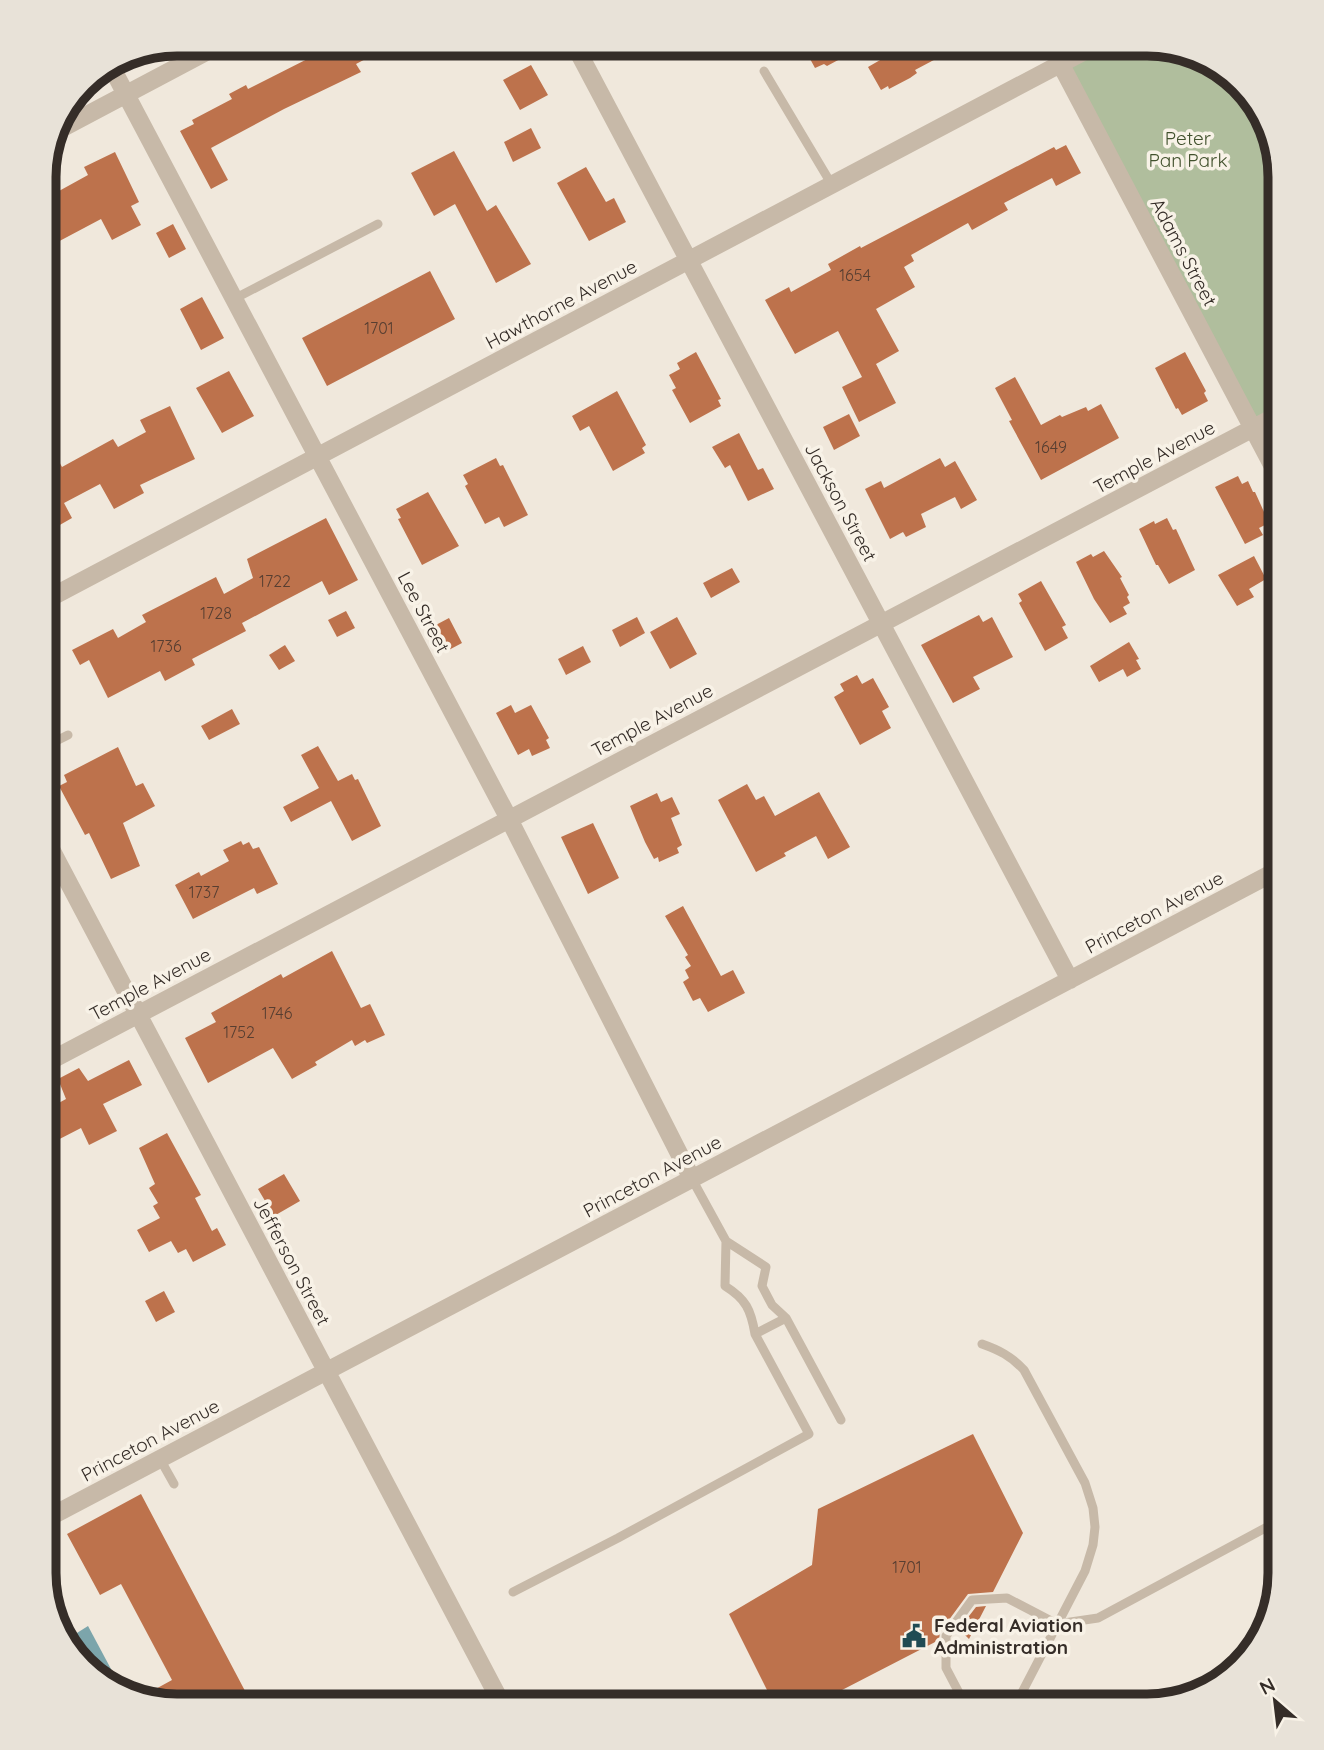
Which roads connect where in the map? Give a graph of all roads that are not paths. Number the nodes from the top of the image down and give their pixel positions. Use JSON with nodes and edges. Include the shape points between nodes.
{"nodes":[{"id":1,"x":198,"y":56,"type":"edge"},
{"id":2,"x":580,"y":56,"type":"edge"},
{"id":3,"x":1056,"y":56,"type":"edge"},
{"id":4,"x":1075,"y":56,"type":"edge"},
{"id":5,"x":1060,"y":64,"type":"junction"},
{"id":6,"x":765,"y":71,"type":"dead end"},
{"id":7,"x":115,"y":73,"type":"edge"},
{"id":8,"x":126,"y":94,"type":"junction"},
{"id":9,"x":67,"y":126,"type":"edge"},
{"id":10,"x":832,"y":185,"type":"junction"},
{"id":11,"x":378,"y":224,"type":"dead end"},
{"id":12,"x":689,"y":260,"type":"junction"},
{"id":13,"x":234,"y":299,"type":"junction"},
{"id":14,"x":1268,"y":420,"type":"edge"},
{"id":15,"x":1253,"y":428,"type":"junction"},
{"id":16,"x":318,"y":457,"type":"junction"},
{"id":17,"x":1268,"y":457,"type":"edge"},
{"id":18,"x":56,"y":588,"type":"edge"},
{"id":19,"x":882,"y":623,"type":"junction"},
{"id":20,"x":68,"y":735,"type":"dead end"},
{"id":21,"x":56,"y":741,"type":"edge"},
{"id":22,"x":509,"y":819,"type":"junction"},
{"id":23,"x":56,"y":859,"type":"edge"},
{"id":24,"x":1268,"y":875,"type":"edge"},
{"id":25,"x":1070,"y":980,"type":"junction"},
{"id":26,"x":138,"y":1014,"type":"junction"},
{"id":27,"x":56,"y":1057,"type":"edge"},
{"id":28,"x":692,"y":1179,"type":"junction"},
{"id":29,"x":726,"y":1241,"type":"junction"},
{"id":30,"x":786,"y":1318,"type":"junction"},
{"id":31,"x":755,"y":1334,"type":"junction"},
{"id":32,"x":982,"y":1344,"type":"dead end"},
{"id":33,"x":326,"y":1371,"type":"junction"},
{"id":34,"x":841,"y":1419,"type":"dead end"},
{"id":35,"x":160,"y":1458,"type":"junction"},
{"id":36,"x":174,"y":1484,"type":"dead end"},
{"id":37,"x":56,"y":1514,"type":"edge"},
{"id":38,"x":1268,"y":1527,"type":"edge"},
{"id":39,"x":513,"y":1592,"type":"dead end"},
{"id":40,"x":1057,"y":1624,"type":"junction"},
{"id":41,"x":497,"y":1694,"type":"edge"},
{"id":42,"x":959,"y":1694,"type":"edge"},
{"id":43,"x":1021,"y":1694,"type":"edge"}],
"edges":[{"from":1,"to":8,"type":"street"},
{"from":2,"to":12,"type":"street","name":"Jackson Street"},
{"from":3,"to":5,"type":"street","name":"Adams Street"},
{"from":4,"to":5,"type":"street","name":"Hawthorne Avenue"},
{"from":5,"to":10,"type":"street","name":"Hawthorne Avenue"},
{"from":5,"to":15,"type":"street","name":"Adams Street"},
{"from":6,"to":10,"type":"lane"},
{"from":7,"to":8,"type":"street","name":"Lee Street"},
{"from":8,"to":9,"type":"street"},
{"from":8,"to":13,"type":"street","name":"Lee Street"},
{"from":10,"to":12,"type":"street","name":"Hawthorne Avenue"},
{"from":11,"to":13,"type":"lane"},
{"from":12,"to":16,"type":"street","name":"Hawthorne Avenue"},
{"from":12,"to":19,"type":"street","name":"Jackson Street"},
{"from":13,"to":16,"type":"street","name":"Lee Street"},
{"from":14,"to":15,"type":"street","name":"Temple Avenue"},
{"from":15,"to":17,"type":"street","name":"Adams Street"},
{"from":15,"to":19,"type":"street","name":"Temple Avenue"},
{"from":16,"to":18,"type":"street","name":"Hawthorne Avenue"},
{"from":16,"to":22,"type":"street","name":"Lee Street"},
{"from":19,"to":22,"type":"street","name":"Temple Avenue"},
{"from":19,"to":25,"type":"street","name":"Jackson Street"},
{"from":20,"to":21,"type":"lane"},
{"from":22,"to":26,"type":"street","name":"Temple Avenue"},
{"from":22,"to":28,"type":"street","name":"Lee Street"},
{"from":23,"to":26,"type":"street","name":"Jefferson Street"},
{"from":24,"to":25,"type":"street","name":"Princeton Avenue"},
{"from":25,"to":28,"type":"street","name":"Princeton Avenue"},
{"from":26,"to":27,"type":"street","name":"Temple Avenue"},
{"from":26,"to":33,"type":"street","name":"Jefferson Street"},
{"from":28,"to":29,"type":"lane"},
{"from":28,"to":33,"type":"street","name":"Princeton Avenue"},
{"from":29,"to":30,"type":"lane","via":[[766,1268],[762,1286]]},
{"from":29,"to":31,"type":"lane","via":[[725,1286],[740,1295],[753,1319]]},
{"from":30,"to":31,"type":"lane"},
{"from":30,"to":34,"type":"lane"},
{"from":31,"to":39,"type":"lane","via":[[809,1434]]},
{"from":32,"to":40,"type":"lane","via":[[998,1349],[1024,1370],[1091,1499],[1095,1527],[1091,1554]]},
{"from":33,"to":35,"type":"street","name":"Princeton Avenue"},
{"from":33,"to":41,"type":"street","name":"Jefferson Street"},
{"from":35,"to":36,"type":"lane"},
{"from":35,"to":37,"type":"street","name":"Princeton Avenue"},
{"from":38,"to":40,"type":"lane","via":[[1098,1618]]},
{"from":40,"to":42,"type":"lane","via":[[1007,1598],[972,1600],[946,1636],[946,1668]]},
{"from":40,"to":43,"type":"lane"}]}
